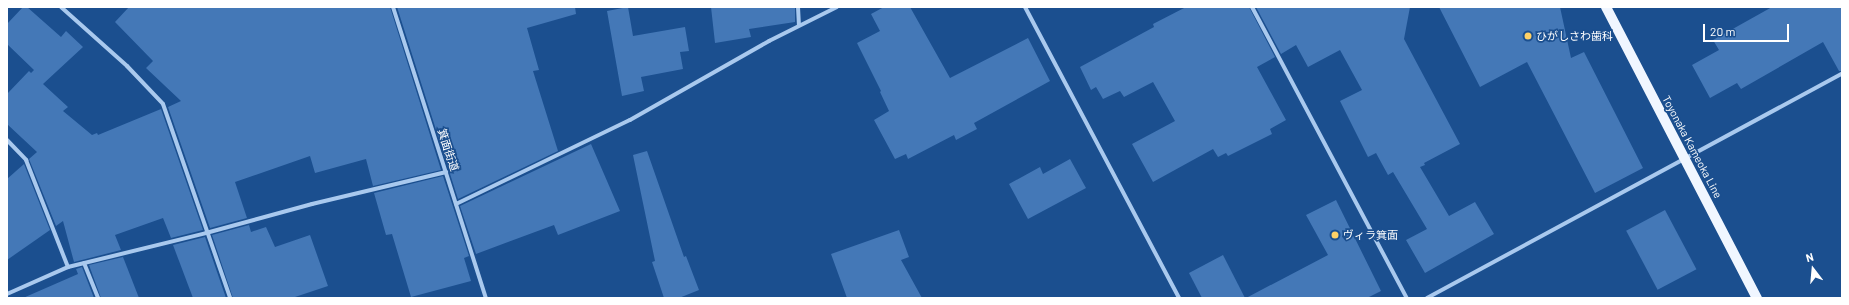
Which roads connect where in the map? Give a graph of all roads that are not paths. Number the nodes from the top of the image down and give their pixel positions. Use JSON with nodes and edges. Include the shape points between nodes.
{"nodes":[{"id":1,"x":61,"y":7,"type":"edge"},
{"id":2,"x":393,"y":7,"type":"edge"},
{"id":3,"x":798,"y":7,"type":"edge"},
{"id":4,"x":837,"y":7,"type":"edge"},
{"id":5,"x":1026,"y":7,"type":"edge"},
{"id":6,"x":1252,"y":7,"type":"edge"},
{"id":7,"x":1606,"y":7,"type":"edge"},
{"id":8,"x":799,"y":25,"type":"junction"},
{"id":9,"x":1842,"y":74,"type":"edge"},
{"id":10,"x":7,"y":140,"type":"edge"},
{"id":11,"x":1685,"y":158,"type":"junction"},
{"id":12,"x":446,"y":172,"type":"junction"},
{"id":13,"x":456,"y":204,"type":"junction"},
{"id":14,"x":206,"y":233,"type":"junction"},
{"id":15,"x":84,"y":263,"type":"junction"},
{"id":16,"x":68,"y":267,"type":"junction"},
{"id":17,"x":7,"y":294,"type":"edge"},
{"id":18,"x":98,"y":298,"type":"edge"},
{"id":19,"x":230,"y":298,"type":"edge"},
{"id":20,"x":486,"y":298,"type":"edge"},
{"id":21,"x":1179,"y":298,"type":"edge"},
{"id":22,"x":1406,"y":298,"type":"edge"},
{"id":23,"x":1427,"y":298,"type":"edge"},
{"id":24,"x":1757,"y":298,"type":"edge"}],
"edges":[{"from":1,"to":14,"type":"street","via":[[127,66],[163,104]]},
{"from":2,"to":12,"type":"street","name":"箕面街道"},
{"from":3,"to":8,"type":"street"},
{"from":4,"to":8,"type":"street"},
{"from":5,"to":21,"type":"street"},
{"from":6,"to":22,"type":"street"},
{"from":7,"to":11,"type":"main road","name":"Toyonaka Kameoka Line"},
{"from":8,"to":13,"type":"street","via":[[630,120]]},
{"from":9,"to":11,"type":"street"},
{"from":10,"to":16,"type":"street","via":[[26,160]]},
{"from":11,"to":23,"type":"street"},
{"from":11,"to":24,"type":"main road","name":"Toyonaka Kameoka Line"},
{"from":12,"to":13,"type":"street","name":"箕面街道"},
{"from":12,"to":14,"type":"street"},
{"from":13,"to":20,"type":"street","name":"箕面街道"},
{"from":14,"to":15,"type":"street"},
{"from":14,"to":19,"type":"street"},
{"from":15,"to":16,"type":"street"},
{"from":15,"to":18,"type":"street"},
{"from":16,"to":17,"type":"street"}]}
